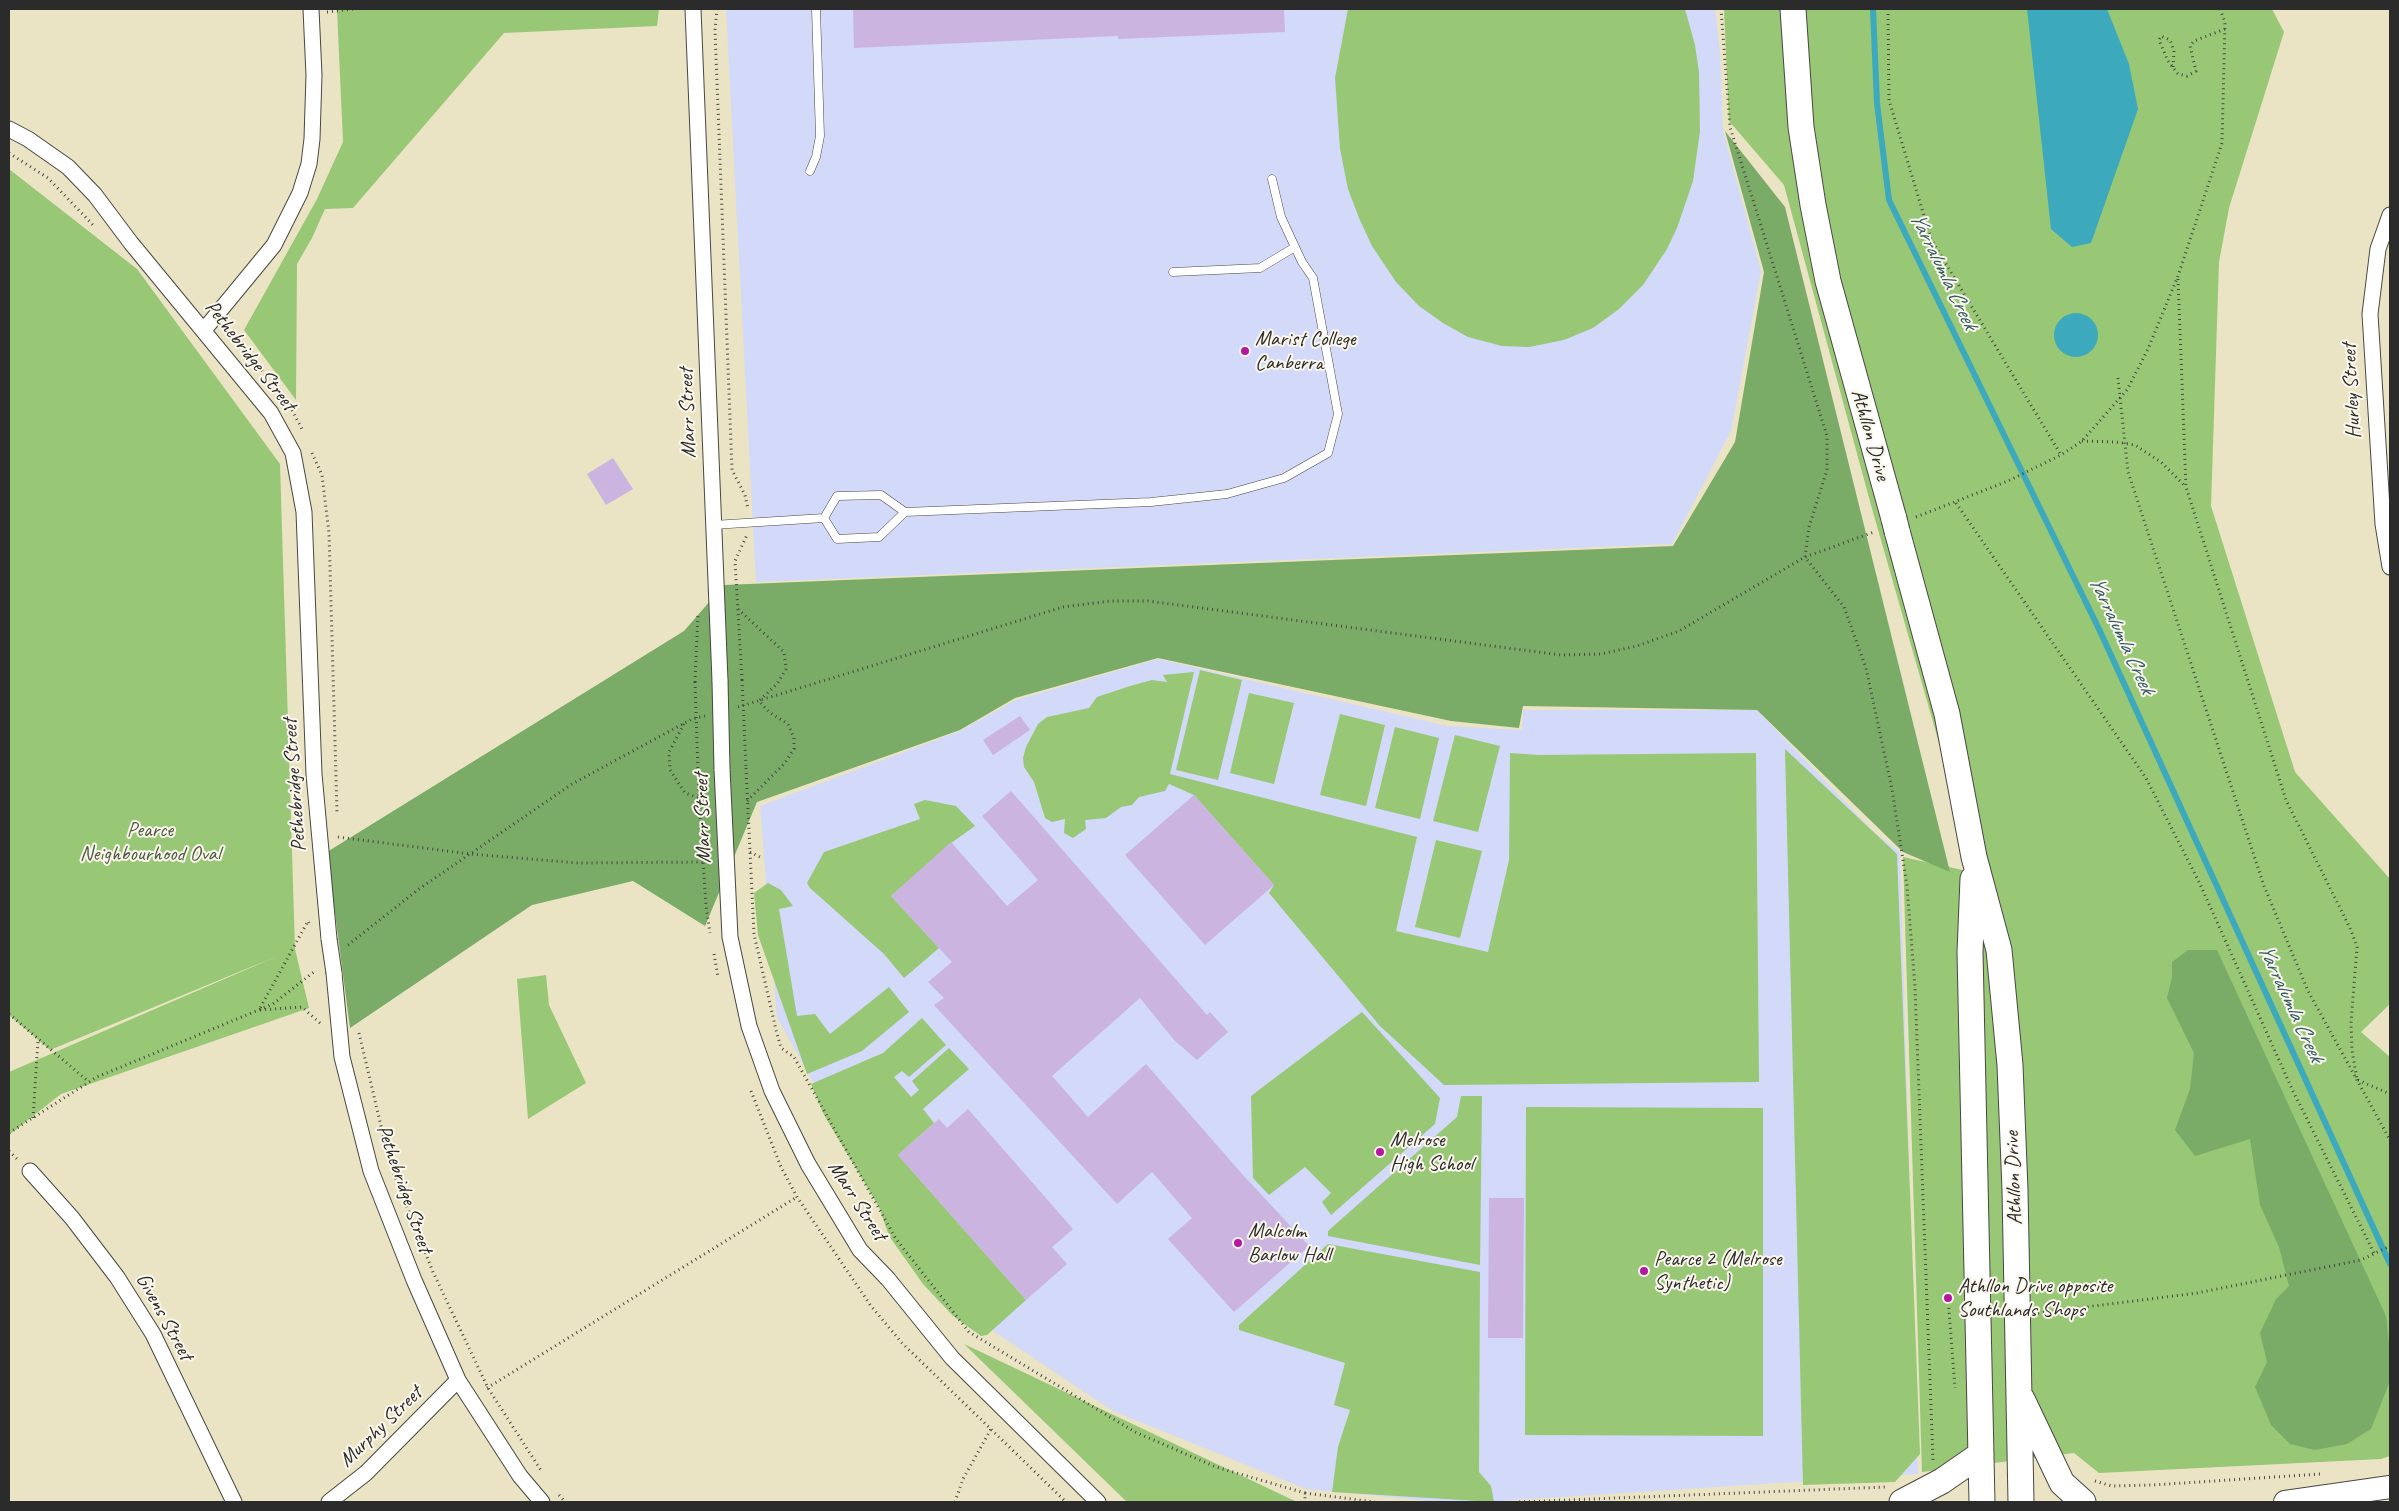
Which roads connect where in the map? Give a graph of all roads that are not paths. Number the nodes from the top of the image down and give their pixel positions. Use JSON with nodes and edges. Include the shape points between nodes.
{"nodes":[{"id":1,"x":693,"y":9,"type":"edge"},
{"id":2,"x":816,"y":9,"type":"edge"},
{"id":3,"x":1793,"y":9,"type":"edge"},
{"id":4,"x":311,"y":12,"type":"edge"},
{"id":5,"x":9,"y":129,"type":"edge"},
{"id":6,"x":810,"y":171,"type":"dead end"},
{"id":7,"x":1272,"y":179,"type":"dead end"},
{"id":8,"x":2390,"y":215,"type":"edge"},
{"id":9,"x":1295,"y":247,"type":"junction"},
{"id":10,"x":1172,"y":272,"type":"dead end"},
{"id":11,"x":204,"y":330,"type":"junction"},
{"id":12,"x":906,"y":512,"type":"junction"},
{"id":13,"x":824,"y":518,"type":"junction"},
{"id":14,"x":713,"y":525,"type":"junction"},
{"id":15,"x":2390,"y":567,"type":"edge"},
{"id":16,"x":1974,"y":857,"type":"junction"},
{"id":17,"x":30,"y":1171,"type":"dead end"},
{"id":18,"x":458,"y":1380,"type":"junction"},
{"id":19,"x":2019,"y":1393,"type":"junction"},
{"id":20,"x":1981,"y":1454,"type":"junction"},
{"id":21,"x":2390,"y":1487,"type":"edge"},
{"id":22,"x":2089,"y":1492,"type":"edge"},
{"id":23,"x":1895,"y":1495,"type":"edge"},
{"id":24,"x":2315,"y":1500,"type":"edge"},
{"id":25,"x":234,"y":1502,"type":"edge"},
{"id":26,"x":329,"y":1502,"type":"edge"},
{"id":27,"x":542,"y":1502,"type":"edge"},
{"id":28,"x":1098,"y":1502,"type":"edge"},
{"id":29,"x":1982,"y":1502,"type":"edge"},
{"id":30,"x":2021,"y":1502,"type":"edge"},
{"id":31,"x":2285,"y":1502,"type":"edge"}],
"edges":[{"from":1,"to":14,"type":"street","name":"Marr Street"},
{"from":2,"to":6,"type":"lane","via":[[820,136]]},
{"from":3,"to":16,"type":"main road","name":"Athllon Drive","via":[[1801,127],[1828,281],[1947,714]]},
{"from":4,"to":11,"type":"street","via":[[314,75],[312,139],[300,193],[274,245]]},
{"from":5,"to":11,"type":"street","name":"Pethebridge Street","via":[[68,167],[95,195]]},
{"from":7,"to":9,"type":"lane","via":[[1281,217]]},
{"from":8,"to":15,"type":"street","name":"Hurley Street","via":[[2378,249],[2370,314],[2382,524]]},
{"from":9,"to":10,"type":"lane","via":[[1260,268]]},
{"from":9,"to":12,"type":"lane","via":[[1313,278],[1338,414],[1328,453],[1284,478],[1227,494],[1151,502]]},
{"from":11,"to":18,"type":"street","name":"Pethebridge Street","bridge":true,"via":[[271,413],[293,453],[304,512],[314,774],[342,1058],[371,1171]]},
{"from":12,"to":13,"type":"lane","via":[[881,495],[838,496]]},
{"from":12,"to":13,"type":"lane","via":[[879,537],[838,539]]},
{"from":13,"to":14,"type":"lane"},
{"from":14,"to":28,"type":"street","name":"Marr Street","bridge":true,"via":[[730,937],[749,1026],[772,1090],[808,1164],[860,1250],[888,1279],[952,1358]]},
{"from":16,"to":19,"type":"main road","name":"Athllon Drive","via":[[1999,950],[2010,1065]]},
{"from":16,"to":20,"type":"main road","name":"Athllon Drive","via":[[1970,952]]},
{"from":17,"to":25,"type":"street","name":"Givens Street","via":[[72,1218],[117,1277],[153,1334]]},
{"from":18,"to":26,"type":"street","name":"Murphy Street","via":[[366,1473]]},
{"from":18,"to":27,"type":"street","name":"Pethebridge Street","via":[[520,1476]]},
{"from":19,"to":22,"type":"main road","via":[[2062,1483]]},
{"from":19,"to":30,"type":"main road","name":"Athllon Drive"},
{"from":20,"to":23,"type":"main road","via":[[1942,1481]]},
{"from":20,"to":29,"type":"main road","name":"Athllon Drive"},
{"from":21,"to":24,"type":"main road"},
{"from":24,"to":31,"type":"main road"}]}
